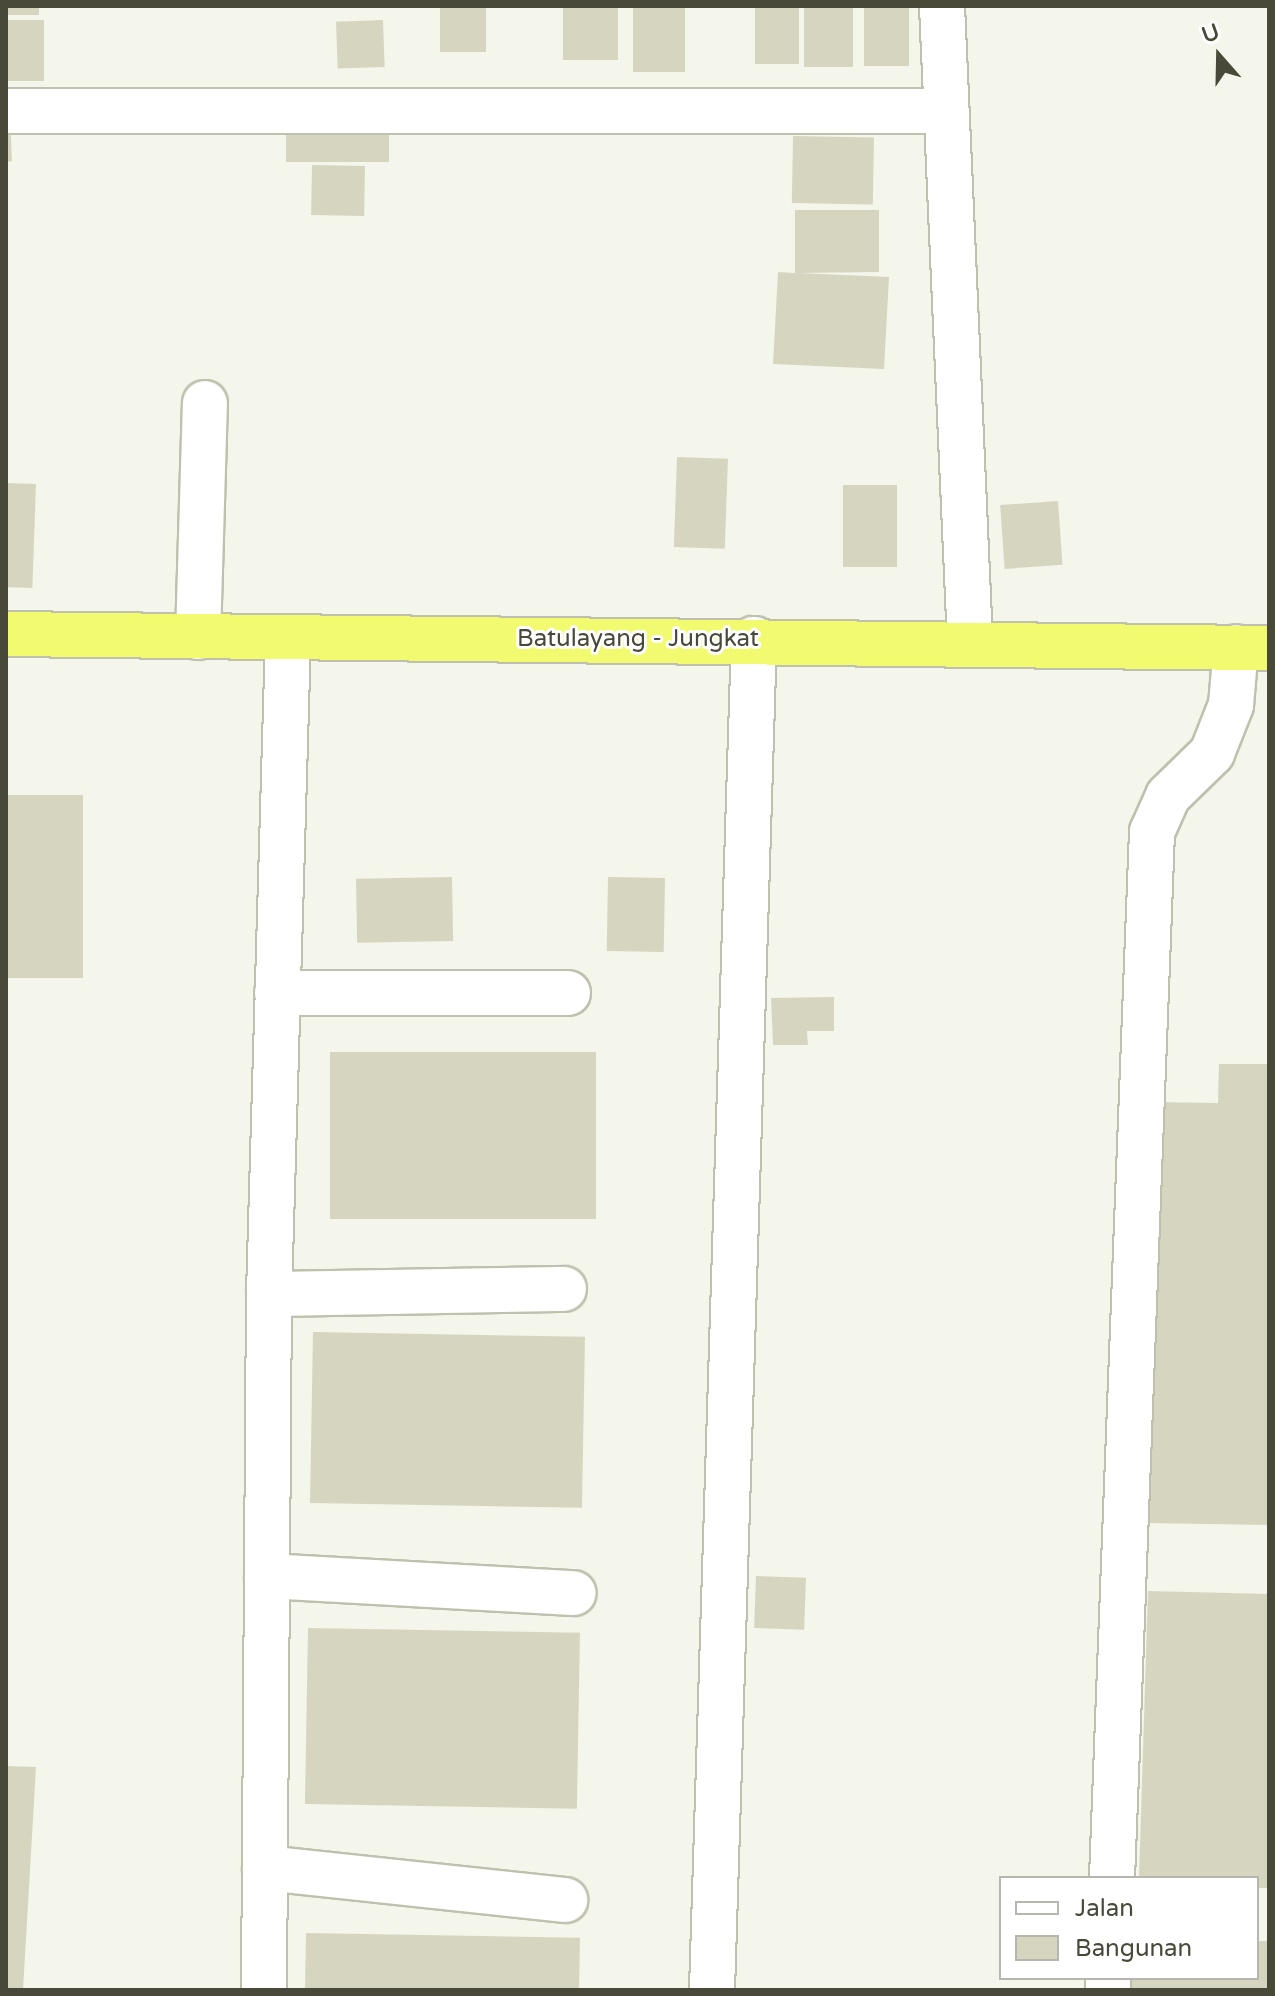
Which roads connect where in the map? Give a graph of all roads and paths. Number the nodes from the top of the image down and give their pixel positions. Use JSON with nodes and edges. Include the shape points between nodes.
{"nodes":[{"id":1,"x":942,"y":6,"type":"edge"},
{"id":2,"x":6,"y":111,"type":"edge"},
{"id":3,"x":945,"y":111,"type":"junction"},
{"id":4,"x":205,"y":403,"type":"dead end"},
{"id":5,"x":6,"y":634,"type":"edge"},
{"id":6,"x":198,"y":637,"type":"junction"},
{"id":7,"x":288,"y":638,"type":"junction"},
{"id":8,"x":754,"y":639,"type":"junction"},
{"id":9,"x":970,"y":642,"type":"junction"},
{"id":10,"x":1252,"y":648,"type":"edge"},
{"id":11,"x":277,"y":993,"type":"junction"},
{"id":12,"x":568,"y":993,"type":"dead end"},
{"id":13,"x":564,"y":1289,"type":"dead end"},
{"id":14,"x":269,"y":1294,"type":"junction"},
{"id":15,"x":267,"y":1576,"type":"junction"},
{"id":16,"x":574,"y":1593,"type":"dead end"},
{"id":17,"x":265,"y":1868,"type":"junction"},
{"id":18,"x":1112,"y":1876,"type":"edge"},
{"id":19,"x":565,"y":1900,"type":"dead end"},
{"id":20,"x":264,"y":1990,"type":"edge"},
{"id":21,"x":712,"y":1990,"type":"edge"}],
"edges":[{"from":1,"to":3,"type":"street"},
{"from":2,"to":3,"type":"street"},
{"from":3,"to":9,"type":"street"},
{"from":4,"to":6,"type":"street"},
{"from":5,"to":6,"type":"highway","name":"Batulayang - Jungkat"},
{"from":6,"to":7,"type":"highway","name":"Batulayang - Jungkat"},
{"from":7,"to":8,"type":"highway","name":"Batulayang - Jungkat"},
{"from":7,"to":11,"type":"street"},
{"from":8,"to":9,"type":"highway","name":"Batulayang - Jungkat"},
{"from":8,"to":21,"type":"street"},
{"from":9,"to":10,"type":"highway","name":"Batulayang - Jungkat"},
{"from":10,"to":18,"type":"street","via":[[1212,753],[1168,796],[1152,832]]},
{"from":11,"to":12,"type":"street"},
{"from":11,"to":14,"type":"street"},
{"from":13,"to":14,"type":"street"},
{"from":14,"to":15,"type":"street"},
{"from":15,"to":16,"type":"street"},
{"from":15,"to":17,"type":"street"},
{"from":17,"to":19,"type":"street"},
{"from":17,"to":20,"type":"street"}]}
